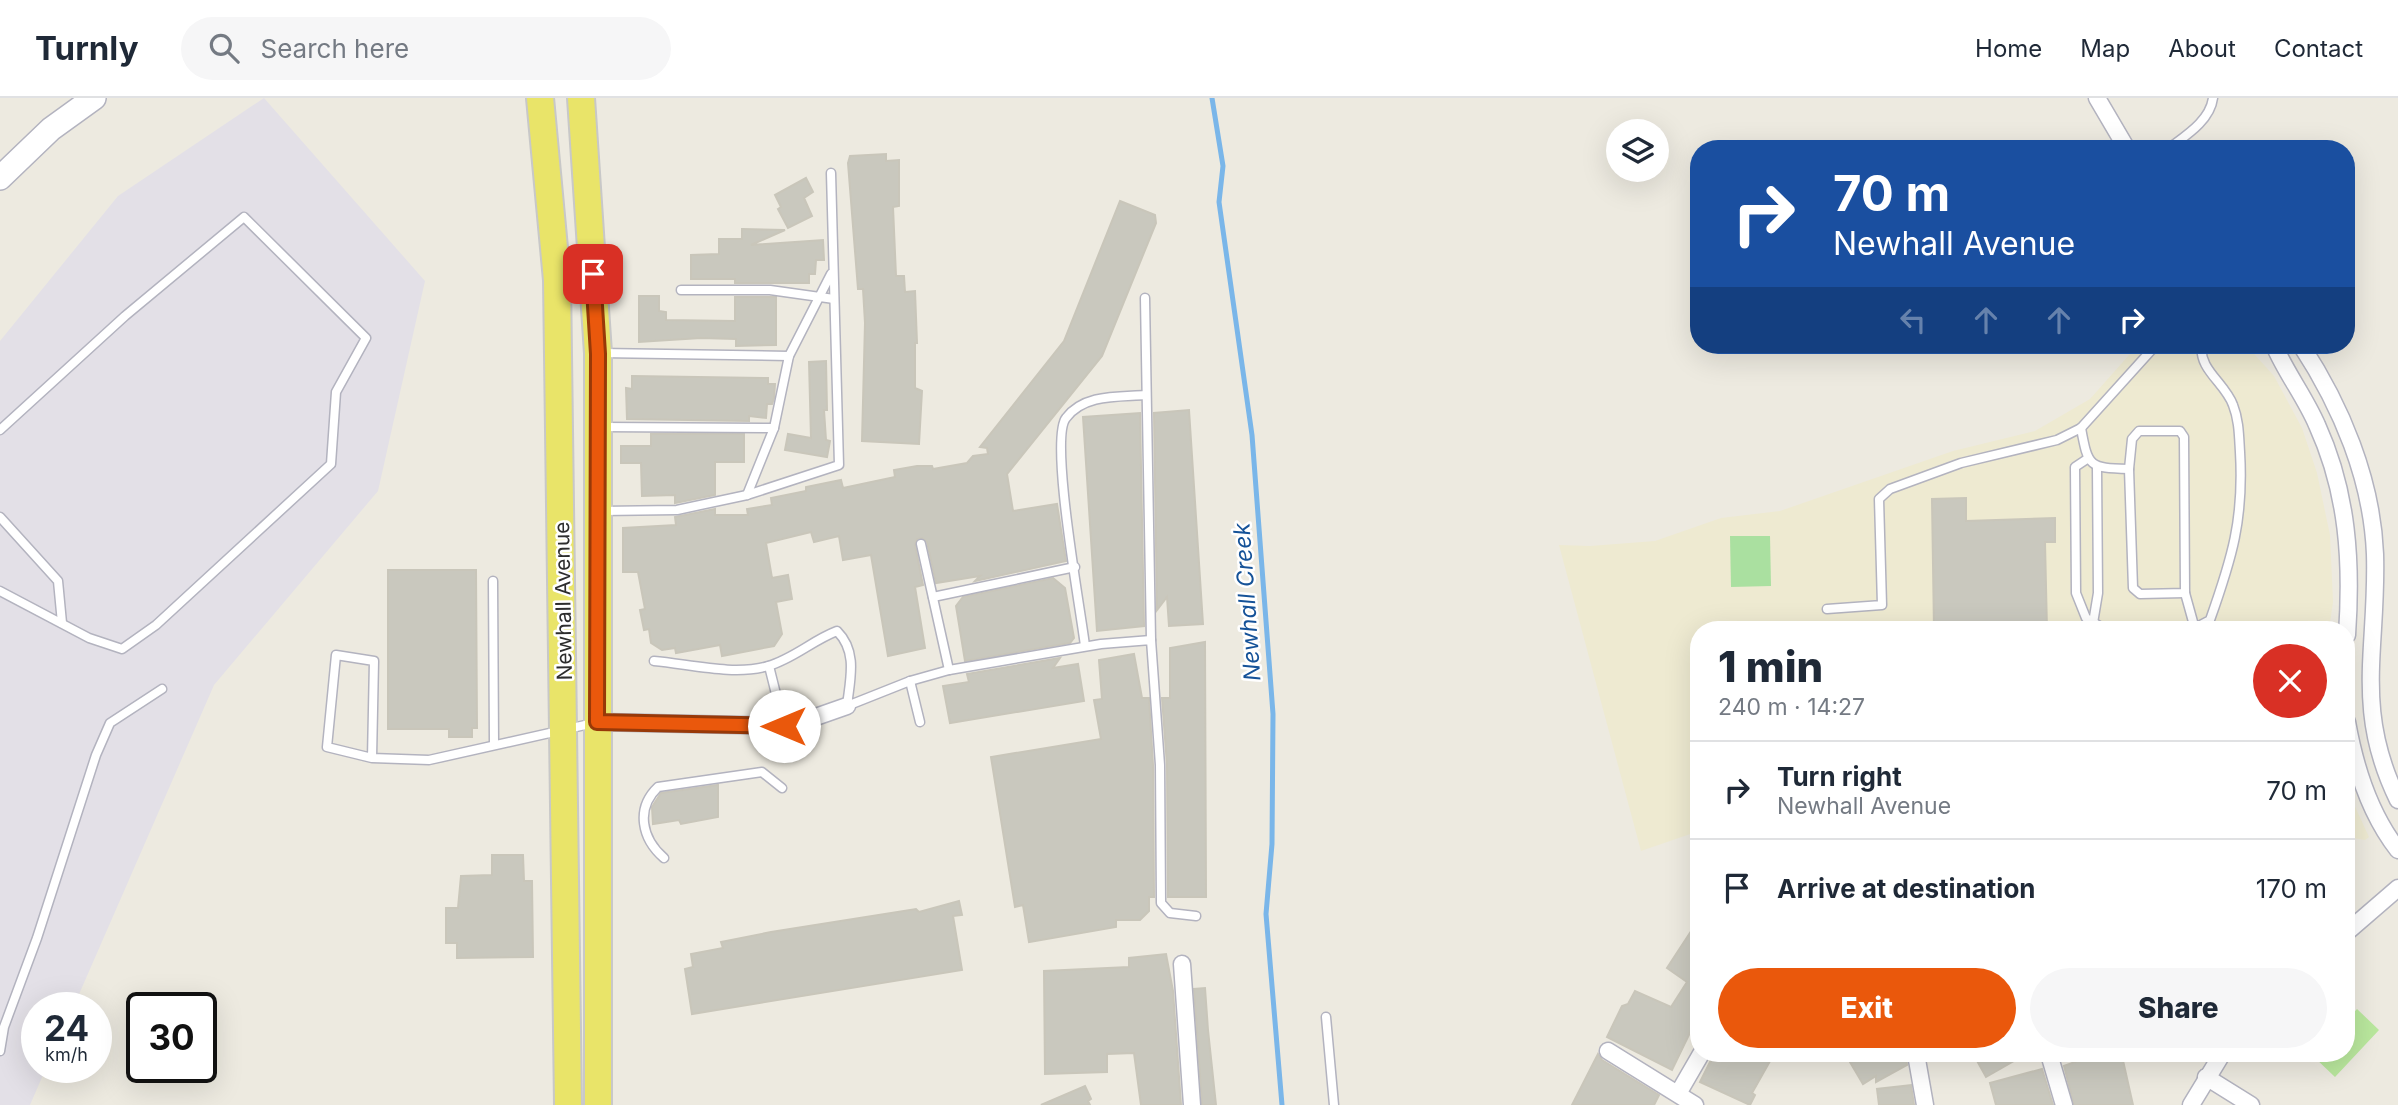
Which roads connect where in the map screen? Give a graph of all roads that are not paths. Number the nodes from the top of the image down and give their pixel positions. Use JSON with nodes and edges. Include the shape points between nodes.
{"nodes":[{"id":1,"x":94,"y":98,"type":"edge"},
{"id":2,"x":540,"y":98,"type":"edge"},
{"id":3,"x":2096,"y":98,"type":"edge"},
{"id":4,"x":2213,"y":98,"type":"edge"},
{"id":5,"x":586,"y":99,"type":"edge"},
{"id":6,"x":2122,"y":140,"type":"edge"},
{"id":7,"x":2179,"y":140,"type":"edge"},
{"id":8,"x":831,"y":173,"type":"dead end"},
{"id":9,"x":0,"y":178,"type":"edge"},
{"id":10,"x":833,"y":271,"type":"junction"},
{"id":11,"x":681,"y":290,"type":"dead end"},
{"id":12,"x":820,"y":297,"type":"junction"},
{"id":13,"x":1145,"y":298,"type":"dead end"},
{"id":14,"x":834,"y":299,"type":"junction"},
{"id":15,"x":598,"y":354,"type":"junction"},
{"id":16,"x":2148,"y":354,"type":"edge"},
{"id":17,"x":2201,"y":354,"type":"edge"},
{"id":18,"x":2279,"y":354,"type":"edge"},
{"id":19,"x":2307,"y":354,"type":"edge"},
{"id":20,"x":789,"y":356,"type":"junction"},
{"id":21,"x":1145,"y":395,"type":"junction"},
{"id":22,"x":597,"y":427,"type":"junction"},
{"id":23,"x":774,"y":428,"type":"junction"},
{"id":24,"x":2081,"y":428,"type":"junction"},
{"id":25,"x":0,"y":430,"type":"edge"},
{"id":26,"x":2087,"y":459,"type":"junction"},
{"id":27,"x":2097,"y":468,"type":"junction"},
{"id":28,"x":2129,"y":469,"type":"junction"},
{"id":29,"x":747,"y":495,"type":"junction"},
{"id":30,"x":597,"y":511,"type":"junction"},
{"id":31,"x":0,"y":517,"type":"edge"},
{"id":32,"x":921,"y":544,"type":"dead end"},
{"id":33,"x":1075,"y":567,"type":"junction"},
{"id":34,"x":493,"y":581,"type":"dead end"},
{"id":35,"x":0,"y":591,"type":"edge"},
{"id":36,"x":2185,"y":593,"type":"junction"},
{"id":37,"x":933,"y":597,"type":"junction"},
{"id":38,"x":1827,"y":609,"type":"dead end"},
{"id":39,"x":2091,"y":621,"type":"edge"},
{"id":40,"x":2093,"y":621,"type":"edge"},
{"id":41,"x":2191,"y":621,"type":"edge"},
{"id":42,"x":2208,"y":621,"type":"edge"},
{"id":43,"x":2348,"y":621,"type":"edge"},
{"id":44,"x":62,"y":624,"type":"junction"},
{"id":45,"x":1151,"y":640,"type":"junction"},
{"id":46,"x":1085,"y":646,"type":"junction"},
{"id":47,"x":654,"y":661,"type":"dead end"},
{"id":48,"x":769,"y":666,"type":"junction"},
{"id":49,"x":949,"y":670,"type":"junction"},
{"id":50,"x":909,"y":681,"type":"junction"},
{"id":51,"x":162,"y":689,"type":"dead end"},
{"id":52,"x":847,"y":706,"type":"junction"},
{"id":53,"x":597,"y":722,"type":"junction"},
{"id":54,"x":920,"y":722,"type":"dead end"},
{"id":55,"x":784,"y":726,"type":"junction"},
{"id":56,"x":565,"y":729,"type":"junction"},
{"id":57,"x":494,"y":744,"type":"junction"},
{"id":58,"x":372,"y":758,"type":"junction"},
{"id":59,"x":2355,"y":761,"type":"edge"},
{"id":60,"x":782,"y":788,"type":"dead end"},
{"id":61,"x":2398,"y":800,"type":"edge"},
{"id":62,"x":2398,"y":850,"type":"edge"},
{"id":63,"x":664,"y":858,"type":"dead end"},
{"id":64,"x":2398,"y":888,"type":"edge"},
{"id":65,"x":1196,"y":916,"type":"dead end"},
{"id":66,"x":2355,"y":925,"type":"edge"},
{"id":67,"x":1182,"y":964,"type":"dead end"},
{"id":68,"x":1326,"y":1017,"type":"dead end"},
{"id":69,"x":0,"y":1051,"type":"edge"},
{"id":70,"x":1608,"y":1051,"type":"dead end"},
{"id":71,"x":1696,"y":1062,"type":"edge"},
{"id":72,"x":1917,"y":1062,"type":"edge"},
{"id":73,"x":2051,"y":1062,"type":"edge"},
{"id":74,"x":2216,"y":1062,"type":"edge"},
{"id":75,"x":2206,"y":1077,"type":"junction"},
{"id":76,"x":598,"y":1078,"type":"junction"},
{"id":77,"x":568,"y":1092,"type":"edge"},
{"id":78,"x":1679,"y":1092,"type":"junction"},
{"id":79,"x":598,"y":1105,"type":"edge"},
{"id":80,"x":1192,"y":1105,"type":"edge"},
{"id":81,"x":1334,"y":1105,"type":"edge"},
{"id":82,"x":1695,"y":1105,"type":"edge"},
{"id":83,"x":1924,"y":1105,"type":"edge"},
{"id":84,"x":2064,"y":1105,"type":"edge"},
{"id":85,"x":2191,"y":1105,"type":"edge"},
{"id":86,"x":2251,"y":1105,"type":"edge"}],
"edges":[{"from":1,"to":9,"type":"street","via":[[51,129]]},
{"from":2,"to":56,"type":"main road","name":"Newhall Avenue","via":[[557,280]]},
{"from":3,"to":6,"type":"street"},
{"from":4,"to":7,"type":"lane","via":[[2212,108]]},
{"from":5,"to":15,"type":"main road","name":"Newhall Avenue"},
{"from":8,"to":10,"type":"lane"},
{"from":10,"to":12,"type":"lane"},
{"from":10,"to":14,"type":"lane"},
{"from":11,"to":12,"type":"lane","via":[[771,290]]},
{"from":12,"to":14,"type":"lane"},
{"from":12,"to":20,"type":"lane"},
{"from":13,"to":21,"type":"lane"},
{"from":14,"to":29,"type":"lane","via":[[839,465]]},
{"from":15,"to":20,"type":"lane"},
{"from":15,"to":22,"type":"main road","name":"Newhall Avenue"},
{"from":16,"to":24,"type":"lane"},
{"from":17,"to":42,"type":"lane","via":[[2232,403],[2238,425],[2241,504],[2232,559]]},
{"from":18,"to":43,"type":"street","via":[[2318,426],[2342,500],[2351,574]]},
{"from":19,"to":61,"type":"street","via":[[2344,422],[2368,503],[2375,552],[2369,702],[2377,748]]},
{"from":20,"to":23,"type":"lane"},
{"from":21,"to":33,"type":"lane","via":[[1099,398],[1082,404],[1063,420],[1062,485]]},
{"from":21,"to":45,"type":"lane"},
{"from":22,"to":23,"type":"lane"},
{"from":22,"to":30,"type":"main road","name":"Newhall Avenue"},
{"from":23,"to":29,"type":"lane"},
{"from":24,"to":26,"type":"lane"},
{"from":24,"to":38,"type":"lane","via":[[2057,440],[1961,463],[1890,489],[1880,499],[1882,605]]},
{"from":25,"to":44,"type":"lane","via":[[125,316],[244,217],[366,338],[336,393],[331,464],[156,625],[122,649]]},
{"from":26,"to":27,"type":"lane"},
{"from":26,"to":39,"type":"lane","via":[[2075,467],[2076,593],[2079,607]]},
{"from":27,"to":28,"type":"lane"},
{"from":27,"to":40,"type":"lane","via":[[2098,593]]},
{"from":28,"to":36,"type":"lane","via":[[2133,588],[2140,594]]},
{"from":28,"to":36,"type":"lane","via":[[2132,439],[2139,431],[2180,431],[2185,437]]},
{"from":29,"to":30,"type":"lane","via":[[677,510]]},
{"from":30,"to":53,"type":"main road","name":"Newhall Avenue"},
{"from":31,"to":44,"type":"lane","via":[[58,581]]},
{"from":32,"to":37,"type":"lane"},
{"from":33,"to":37,"type":"lane"},
{"from":33,"to":46,"type":"lane"},
{"from":34,"to":57,"type":"lane"},
{"from":35,"to":44,"type":"lane"},
{"from":36,"to":41,"type":"lane"},
{"from":37,"to":49,"type":"lane"},
{"from":45,"to":46,"type":"lane"},
{"from":45,"to":65,"type":"lane","via":[[1160,765],[1161,903],[1170,913]]},
{"from":46,"to":49,"type":"lane"},
{"from":47,"to":48,"type":"lane","via":[[746,670]]},
{"from":48,"to":52,"type":"lane","via":[[837,631],[846,640],[852,659]]},
{"from":48,"to":55,"type":"lane"},
{"from":49,"to":50,"type":"lane"},
{"from":50,"to":52,"type":"lane"},
{"from":50,"to":54,"type":"lane"},
{"from":51,"to":69,"type":"lane","via":[[110,723],[105,734],[4,1027]]},
{"from":52,"to":55,"type":"street"},
{"from":53,"to":55,"type":"street"},
{"from":53,"to":56,"type":"lane"},
{"from":53,"to":76,"type":"main road","name":"Newhall Avenue"},
{"from":56,"to":57,"type":"lane"},
{"from":56,"to":77,"type":"main road","name":"Newhall Avenue"},
{"from":57,"to":58,"type":"lane","via":[[429,760]]},
{"from":58,"to":58,"type":"lane","via":[[327,747],[336,655],[374,661]]},
{"from":59,"to":62,"type":"street","via":[[2365,790]]},
{"from":60,"to":63,"type":"lane","via":[[762,772],[658,788],[648,797],[643,815],[645,834]]},
{"from":64,"to":66,"type":"street"},
{"from":67,"to":80,"type":"street"},
{"from":68,"to":81,"type":"lane"},
{"from":70,"to":78,"type":"street"},
{"from":71,"to":78,"type":"street"},
{"from":72,"to":83,"type":"street"},
{"from":73,"to":84,"type":"street"},
{"from":74,"to":75,"type":"street"},
{"from":75,"to":85,"type":"street"},
{"from":75,"to":86,"type":"street"},
{"from":76,"to":77,"type":"main road"},
{"from":76,"to":79,"type":"main road","name":"Newhall Avenue"},
{"from":78,"to":82,"type":"street"}]}
